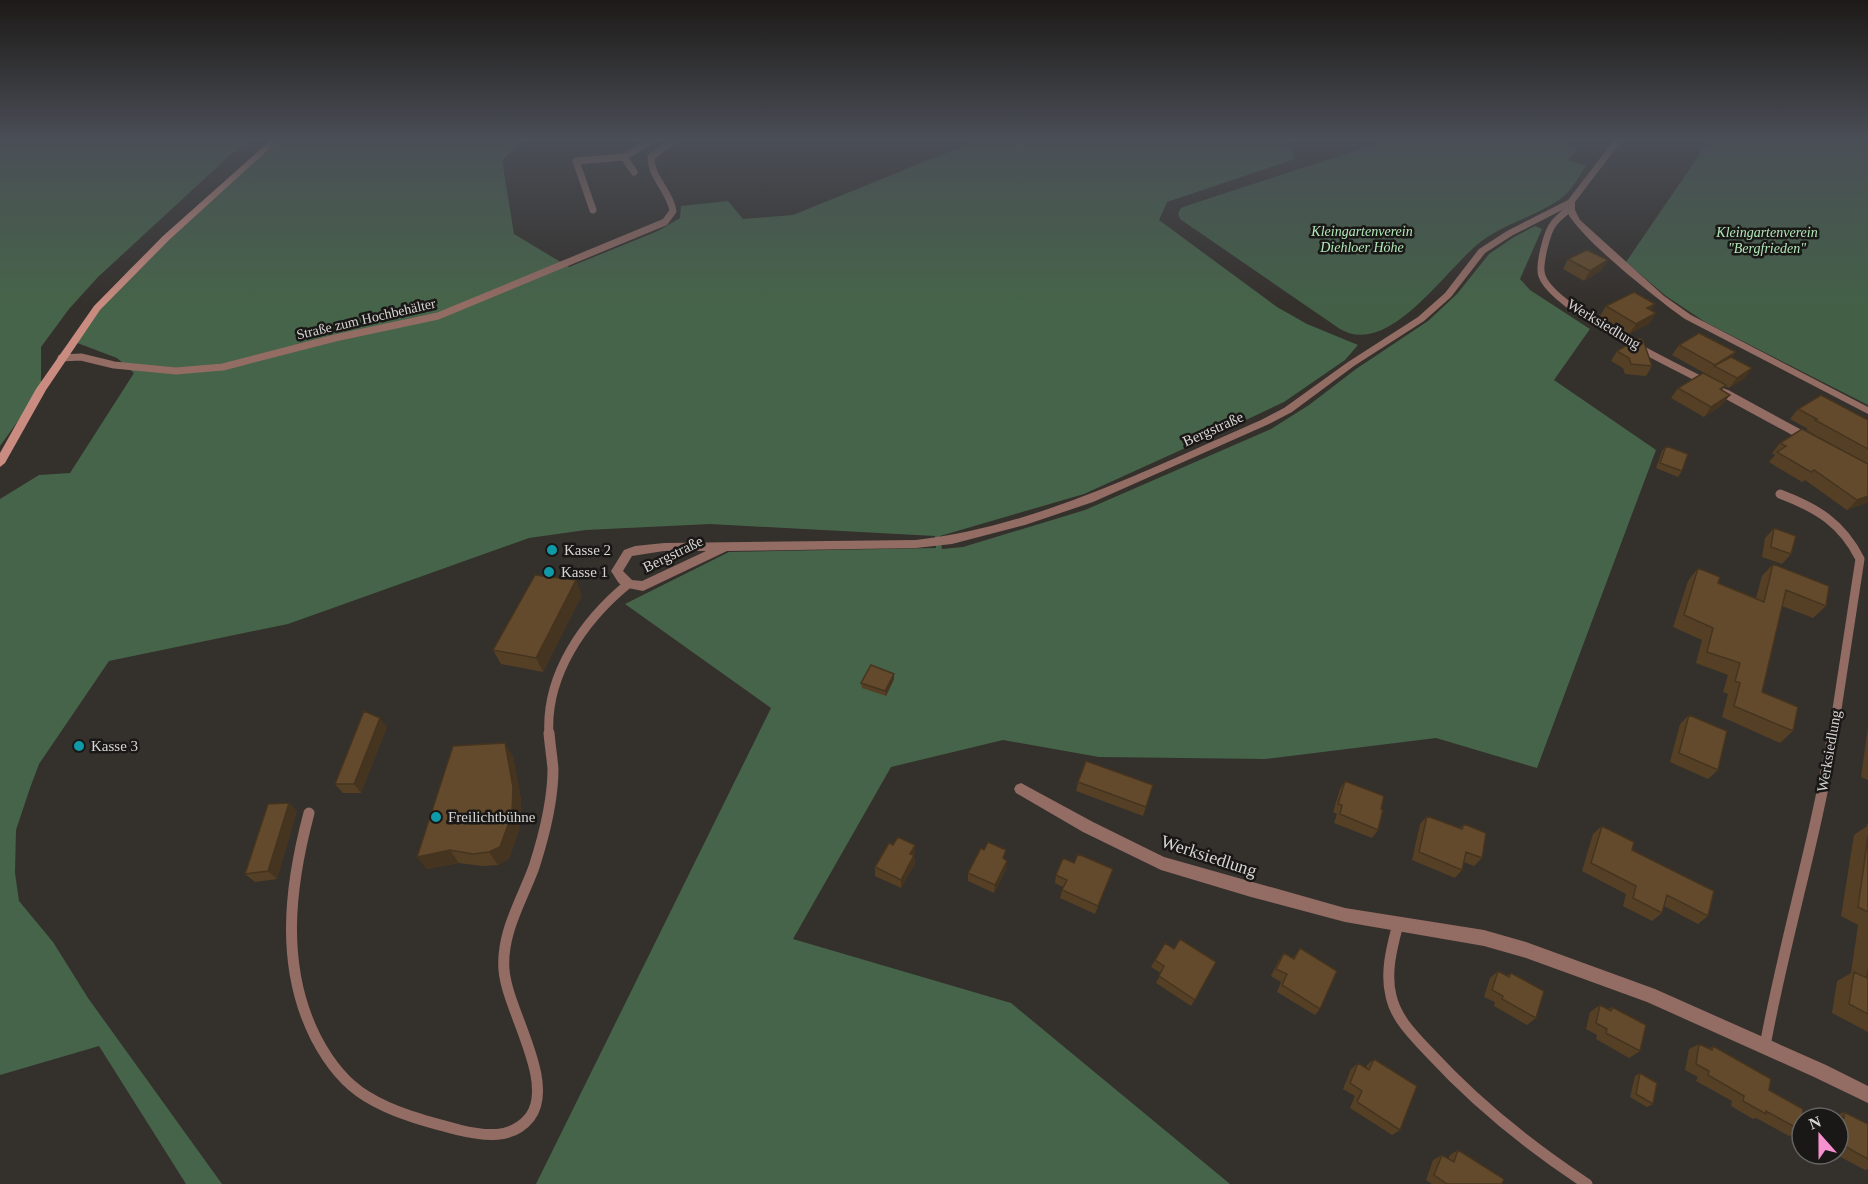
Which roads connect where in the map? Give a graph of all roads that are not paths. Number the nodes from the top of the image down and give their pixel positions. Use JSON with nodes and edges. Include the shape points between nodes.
{"nodes":[{"id":1,"x":213,"y":194,"type":"edge"},
{"id":2,"x":588,"y":194,"type":"edge"},
{"id":3,"x":667,"y":194,"type":"edge"},
{"id":4,"x":1578,"y":194,"type":"edge"},
{"id":5,"x":1570,"y":205,"type":"junction"},
{"id":6,"x":593,"y":210,"type":"dead end"},
{"id":7,"x":61,"y":358,"type":"junction"},
{"id":8,"x":1868,"y":411,"type":"edge"},
{"id":9,"x":1820,"y":446,"type":"edge"},
{"id":10,"x":0,"y":463,"type":"edge"},
{"id":11,"x":1780,"y":494,"type":"dead end"},
{"id":12,"x":726,"y":546,"type":"junction"},
{"id":13,"x":628,"y":584,"type":"junction"},
{"id":14,"x":1021,"y":789,"type":"dead end"},
{"id":15,"x":309,"y":813,"type":"dead end"},
{"id":16,"x":1398,"y":924,"type":"junction"},
{"id":17,"x":1765,"y":1046,"type":"junction"},
{"id":18,"x":1868,"y":1095,"type":"edge"},
{"id":19,"x":1587,"y":1184,"type":"edge"}],
"edges":[{"from":1,"to":7,"type":"main road","via":[[115,287]]},
{"from":2,"to":6,"type":"lane"},
{"from":3,"to":7,"type":"lane","name":"Straße zum Hochbehälter","via":[[673,211],[670,218],[642,233],[438,316],[192,371]]},
{"from":4,"to":5,"type":"street","name":"Bergstraße"},
{"from":5,"to":8,"type":"street","via":[[1573,217],[1586,231],[1674,307]]},
{"from":5,"to":9,"type":"lane","name":"Werksiedlung","via":[[1551,226],[1542,265],[1542,279],[1556,294],[1613,331]]},
{"from":5,"to":12,"type":"street","name":"Bergstraße","via":[[1482,251],[1448,295],[1421,319],[1288,410],[1089,499],[952,540],[916,544]]},
{"from":7,"to":10,"type":"main road"},
{"from":11,"to":17,"type":"lane","name":"Werksiedlung","via":[[1810,504],[1836,522],[1860,559],[1825,783]]},
{"from":12,"to":13,"type":"street","name":"Bergstraße","via":[[643,586]]},
{"from":12,"to":13,"type":"street","name":"Bergstraße","via":[[635,550],[622,559],[617,571]]},
{"from":13,"to":15,"type":"lane","via":[[609,597],[581,636],[565,663],[549,710],[552,780],[540,849],[503,948],[507,994],[530,1056],[539,1095],[521,1126],[494,1135],[412,1116],[364,1095],[331,1063],[312,1032],[294,960],[294,869]]},
{"from":14,"to":16,"type":"street","name":"Werksiedlung","via":[[1161,863],[1345,915]]},
{"from":16,"to":17,"type":"street","name":"Werksiedlung","via":[[1484,938],[1526,950],[1649,995]]},
{"from":16,"to":19,"type":"lane","via":[[1388,975],[1392,1001],[1401,1020],[1456,1082],[1496,1118]]},
{"from":17,"to":18,"type":"street","name":"Werksiedlung"}]}
